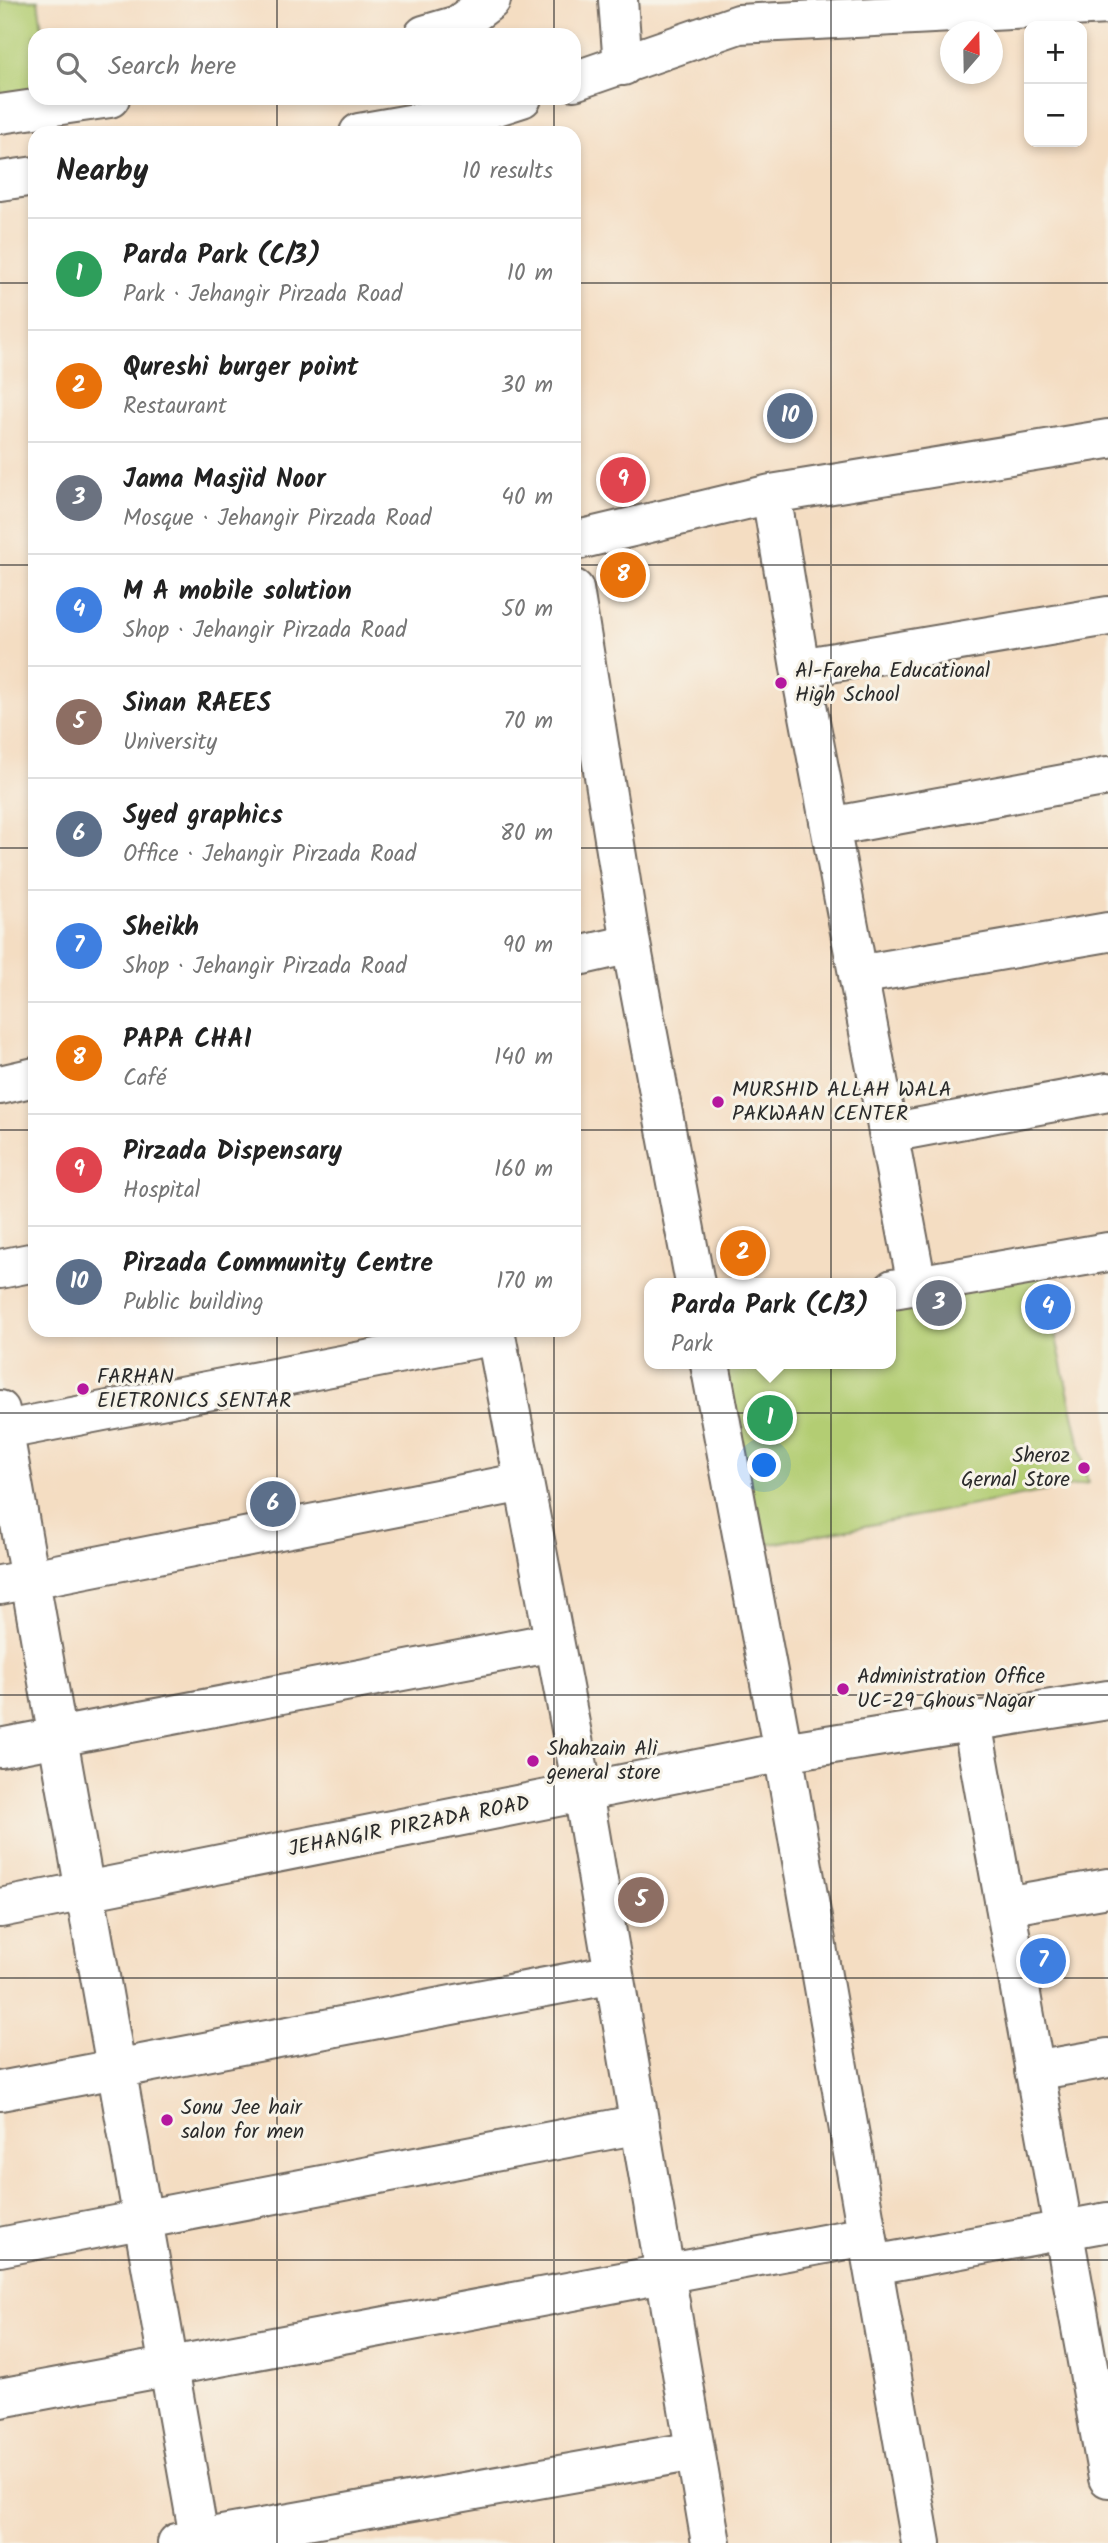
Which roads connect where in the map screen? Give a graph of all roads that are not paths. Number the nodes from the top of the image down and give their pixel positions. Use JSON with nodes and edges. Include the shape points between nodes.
{"nodes":[{"id":1,"x":491,"y":0,"type":"edge"},
{"id":2,"x":618,"y":0,"type":"edge"},
{"id":3,"x":1108,"y":5,"type":"edge"},
{"id":4,"x":452,"y":28,"type":"edge"},
{"id":5,"x":623,"y":66,"type":"junction"},
{"id":6,"x":581,"y":79,"type":"edge"},
{"id":7,"x":62,"y":105,"type":"edge"},
{"id":8,"x":503,"y":105,"type":"edge"},
{"id":9,"x":0,"y":114,"type":"edge"},
{"id":10,"x":479,"y":114,"type":"edge"},
{"id":11,"x":403,"y":126,"type":"edge"},
{"id":12,"x":28,"y":178,"type":"edge"},
{"id":13,"x":0,"y":181,"type":"edge"},
{"id":14,"x":1108,"y":439,"type":"edge"},
{"id":15,"x":771,"y":494,"type":"junction"},
{"id":16,"x":581,"y":539,"type":"edge"},
{"id":17,"x":1108,"y":616,"type":"edge"},
{"id":18,"x":581,"y":633,"type":"edge"},
{"id":19,"x":800,"y":668,"type":"junction"},
{"id":20,"x":1108,"y":776,"type":"edge"},
{"id":21,"x":830,"y":827,"type":"junction"},
{"id":22,"x":1108,"y":932,"type":"edge"},
{"id":23,"x":631,"y":944,"type":"junction"},
{"id":24,"x":581,"y":955,"type":"edge"},
{"id":25,"x":858,"y":975,"type":"junction"},
{"id":26,"x":28,"y":1079,"type":"edge"},
{"id":27,"x":0,"y":1085,"type":"edge"},
{"id":28,"x":1108,"y":1092,"type":"edge"},
{"id":29,"x":888,"y":1133,"type":"junction"},
{"id":30,"x":1108,"y":1252,"type":"edge"},
{"id":31,"x":28,"y":1263,"type":"edge"},
{"id":32,"x":0,"y":1269,"type":"edge"},
{"id":33,"x":694,"y":1278,"type":"edge"},
{"id":34,"x":904,"y":1287,"type":"edge"},
{"id":35,"x":468,"y":1337,"type":"edge"},
{"id":36,"x":496,"y":1337,"type":"edge"},
{"id":37,"x":711,"y":1369,"type":"edge"},
{"id":38,"x":1,"y":1424,"type":"edge"},
{"id":39,"x":524,"y":1482,"type":"junction"},
{"id":40,"x":15,"y":1582,"type":"edge"},
{"id":41,"x":554,"y":1642,"type":"junction"},
{"id":42,"x":1108,"y":1700,"type":"edge"},
{"id":43,"x":972,"y":1722,"type":"junction"},
{"id":44,"x":58,"y":1737,"type":"junction"},
{"id":45,"x":0,"y":1748,"type":"edge"},
{"id":46,"x":783,"y":1752,"type":"junction"},
{"id":47,"x":583,"y":1792,"type":"junction"},
{"id":48,"x":1108,"y":1888,"type":"edge"},
{"id":49,"x":85,"y":1892,"type":"junction"},
{"id":50,"x":1005,"y":1906,"type":"junction"},
{"id":51,"x":0,"y":1908,"type":"edge"},
{"id":52,"x":614,"y":1974,"type":"junction"},
{"id":53,"x":1108,"y":2059,"type":"edge"},
{"id":54,"x":116,"y":2069,"type":"junction"},
{"id":55,"x":1034,"y":2071,"type":"junction"},
{"id":56,"x":0,"y":2091,"type":"edge"},
{"id":57,"x":640,"y":2124,"type":"junction"},
{"id":58,"x":143,"y":2220,"type":"junction"},
{"id":59,"x":1108,"y":2222,"type":"edge"},
{"id":60,"x":1063,"y":2230,"type":"junction"},
{"id":61,"x":0,"y":2247,"type":"edge"},
{"id":62,"x":870,"y":2250,"type":"junction"},
{"id":63,"x":665,"y":2274,"type":"junction"},
{"id":64,"x":169,"y":2367,"type":"junction"},
{"id":65,"x":1098,"y":2367,"type":"edge"},
{"id":66,"x":0,"y":2398,"type":"edge"},
{"id":67,"x":695,"y":2451,"type":"junction"},
{"id":68,"x":1108,"y":2478,"type":"edge"},
{"id":69,"x":192,"y":2542,"type":"edge"},
{"id":70,"x":710,"y":2543,"type":"edge"},
{"id":71,"x":921,"y":2543,"type":"edge"}],
"edges":[{"from":1,"to":4,"type":"street"},
{"from":2,"to":5,"type":"street"},
{"from":3,"to":5,"type":"street","via":[[739,24]]},
{"from":5,"to":6,"type":"street"},
{"from":7,"to":9,"type":"street"},
{"from":8,"to":10,"type":"street"},
{"from":10,"to":11,"type":"street"},
{"from":12,"to":13,"type":"street"},
{"from":14,"to":15,"type":"street"},
{"from":15,"to":16,"type":"street"},
{"from":15,"to":19,"type":"street"},
{"from":17,"to":19,"type":"street"},
{"from":18,"to":23,"type":"street"},
{"from":19,"to":21,"type":"street"},
{"from":20,"to":21,"type":"street"},
{"from":21,"to":25,"type":"street"},
{"from":22,"to":25,"type":"street"},
{"from":23,"to":24,"type":"street"},
{"from":23,"to":33,"type":"street"},
{"from":25,"to":29,"type":"street"},
{"from":26,"to":27,"type":"street"},
{"from":28,"to":29,"type":"street"},
{"from":29,"to":34,"type":"street"},
{"from":30,"to":34,"type":"street"},
{"from":31,"to":32,"type":"street"},
{"from":35,"to":38,"type":"street"},
{"from":36,"to":39,"type":"street"},
{"from":37,"to":46,"type":"street"},
{"from":38,"to":40,"type":"street"},
{"from":39,"to":40,"type":"street"},
{"from":39,"to":41,"type":"street"},
{"from":40,"to":44,"type":"street"},
{"from":41,"to":44,"type":"street"},
{"from":41,"to":47,"type":"street"},
{"from":42,"to":43,"type":"street","name":"JEHANGIR PIRZADA ROAD"},
{"from":43,"to":46,"type":"street","name":"JEHANGIR PIRZADA ROAD"},
{"from":43,"to":50,"type":"street"},
{"from":44,"to":45,"type":"street"},
{"from":44,"to":49,"type":"street"},
{"from":46,"to":47,"type":"street","name":"JEHANGIR PIRZADA ROAD"},
{"from":46,"to":62,"type":"street"},
{"from":47,"to":49,"type":"street","name":"JEHANGIR PIRZADA ROAD"},
{"from":47,"to":52,"type":"street"},
{"from":48,"to":50,"type":"street"},
{"from":49,"to":51,"type":"street","name":"JEHANGIR PIRZADA ROAD"},
{"from":49,"to":54,"type":"street"},
{"from":50,"to":55,"type":"street"},
{"from":52,"to":54,"type":"street"},
{"from":52,"to":57,"type":"street"},
{"from":53,"to":55,"type":"street"},
{"from":54,"to":56,"type":"street"},
{"from":54,"to":58,"type":"street"},
{"from":55,"to":60,"type":"street"},
{"from":57,"to":58,"type":"street"},
{"from":57,"to":63,"type":"street"},
{"from":58,"to":61,"type":"street"},
{"from":58,"to":64,"type":"street"},
{"from":59,"to":60,"type":"street"},
{"from":60,"to":62,"type":"street"},
{"from":60,"to":65,"type":"street"},
{"from":62,"to":63,"type":"street"},
{"from":62,"to":71,"type":"street"},
{"from":63,"to":64,"type":"street"},
{"from":63,"to":67,"type":"street"},
{"from":64,"to":66,"type":"street"},
{"from":64,"to":69,"type":"street"},
{"from":65,"to":68,"type":"street"},
{"from":67,"to":69,"type":"street"},
{"from":67,"to":70,"type":"street"}]}
